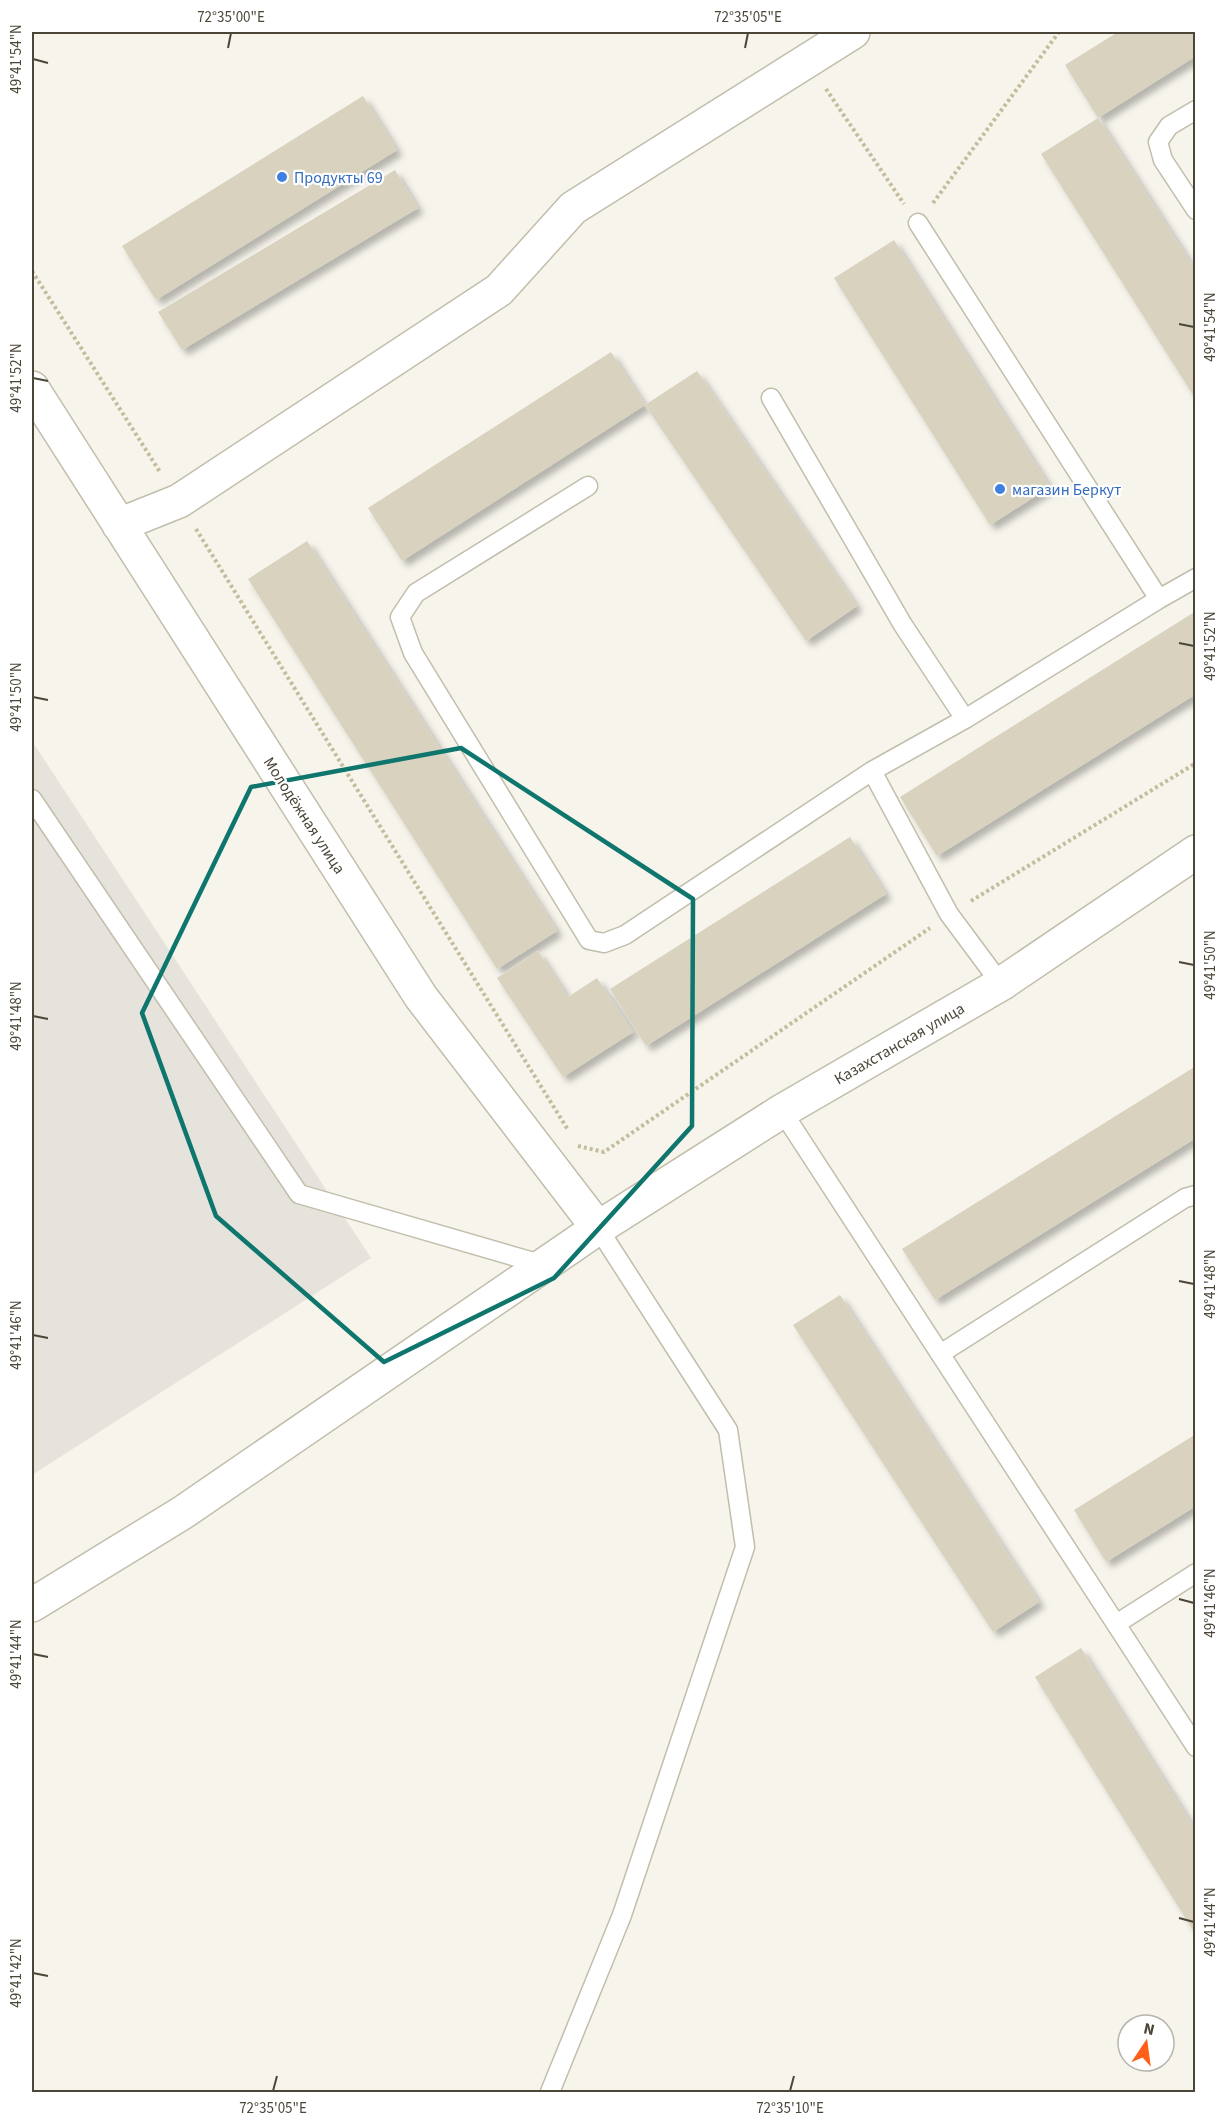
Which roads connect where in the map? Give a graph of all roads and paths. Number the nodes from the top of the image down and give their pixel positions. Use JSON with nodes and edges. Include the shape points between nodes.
{"nodes":[{"id":1,"x":853,"y":32,"type":"edge"},
{"id":2,"x":1059,"y":32,"type":"edge"},
{"id":3,"x":807,"y":61,"type":"junction"},
{"id":4,"x":1196,"y":110,"type":"edge"},
{"id":5,"x":1196,"y":210,"type":"edge"},
{"id":6,"x":918,"y":224,"type":"junction"},
{"id":7,"x":32,"y":271,"type":"edge"},
{"id":8,"x":32,"y":388,"type":"edge"},
{"id":9,"x":771,"y":399,"type":"dead end"},
{"id":10,"x":588,"y":486,"type":"dead end"},
{"id":11,"x":178,"y":501,"type":"junction"},
{"id":12,"x":119,"y":525,"type":"junction"},
{"id":13,"x":1196,"y":578,"type":"edge"},
{"id":14,"x":1159,"y":599,"type":"junction"},
{"id":15,"x":964,"y":719,"type":"junction"},
{"id":16,"x":1196,"y":764,"type":"edge"},
{"id":17,"x":872,"y":771,"type":"junction"},
{"id":18,"x":32,"y":799,"type":"edge"},
{"id":19,"x":1196,"y":852,"type":"edge"},
{"id":20,"x":949,"y":914,"type":"junction"},
{"id":21,"x":1001,"y":984,"type":"junction"},
{"id":22,"x":782,"y":1111,"type":"junction"},
{"id":23,"x":1196,"y":1195,"type":"edge"},
{"id":24,"x":598,"y":1228,"type":"junction"},
{"id":25,"x":544,"y":1265,"type":"junction"},
{"id":26,"x":940,"y":1354,"type":"junction"},
{"id":27,"x":1196,"y":1572,"type":"edge"},
{"id":28,"x":32,"y":1605,"type":"edge"},
{"id":29,"x":1116,"y":1624,"type":"junction"},
{"id":30,"x":1196,"y":1748,"type":"edge"},
{"id":31,"x":550,"y":2092,"type":"edge"}],
"edges":[{"from":1,"to":3,"type":"street"},
{"from":2,"to":6,"type":"path"},
{"from":3,"to":6,"type":"path"},
{"from":3,"to":11,"type":"street","via":[[573,208],[499,290]]},
{"from":4,"to":5,"type":"lane","via":[[1169,126],[1158,142],[1163,160]]},
{"from":6,"to":14,"type":"lane"},
{"from":7,"to":11,"type":"path"},
{"from":8,"to":12,"type":"street","name":"Молодёжная улица"},
{"from":9,"to":15,"type":"lane","via":[[903,625]]},
{"from":10,"to":17,"type":"lane","via":[[416,593],[400,617],[413,653],[589,940],[604,943],[625,935]]},
{"from":11,"to":12,"type":"street"},
{"from":11,"to":20,"type":"path","via":[[578,1146],[604,1152]]},
{"from":12,"to":24,"type":"street","name":"Молодёжная улица","via":[[421,997]]},
{"from":13,"to":14,"type":"lane"},
{"from":14,"to":15,"type":"lane"},
{"from":15,"to":17,"type":"lane"},
{"from":16,"to":20,"type":"path"},
{"from":17,"to":20,"type":"lane"},
{"from":18,"to":25,"type":"lane","via":[[299,1194]]},
{"from":19,"to":21,"type":"street","name":"Казахстанская улица"},
{"from":20,"to":21,"type":"lane"},
{"from":21,"to":22,"type":"street","name":"Казахстанская улица"},
{"from":22,"to":24,"type":"street","name":"Казахстанская улица"},
{"from":22,"to":26,"type":"lane"},
{"from":23,"to":26,"type":"lane","via":[[1185,1198]]},
{"from":24,"to":25,"type":"street","name":"Казахстанская улица"},
{"from":24,"to":31,"type":"lane","via":[[728,1430],[745,1547],[622,1915]]},
{"from":25,"to":28,"type":"street","name":"Казахстанская улица","via":[[182,1513]]},
{"from":26,"to":29,"type":"lane"},
{"from":27,"to":29,"type":"lane"},
{"from":29,"to":30,"type":"lane"}]}
